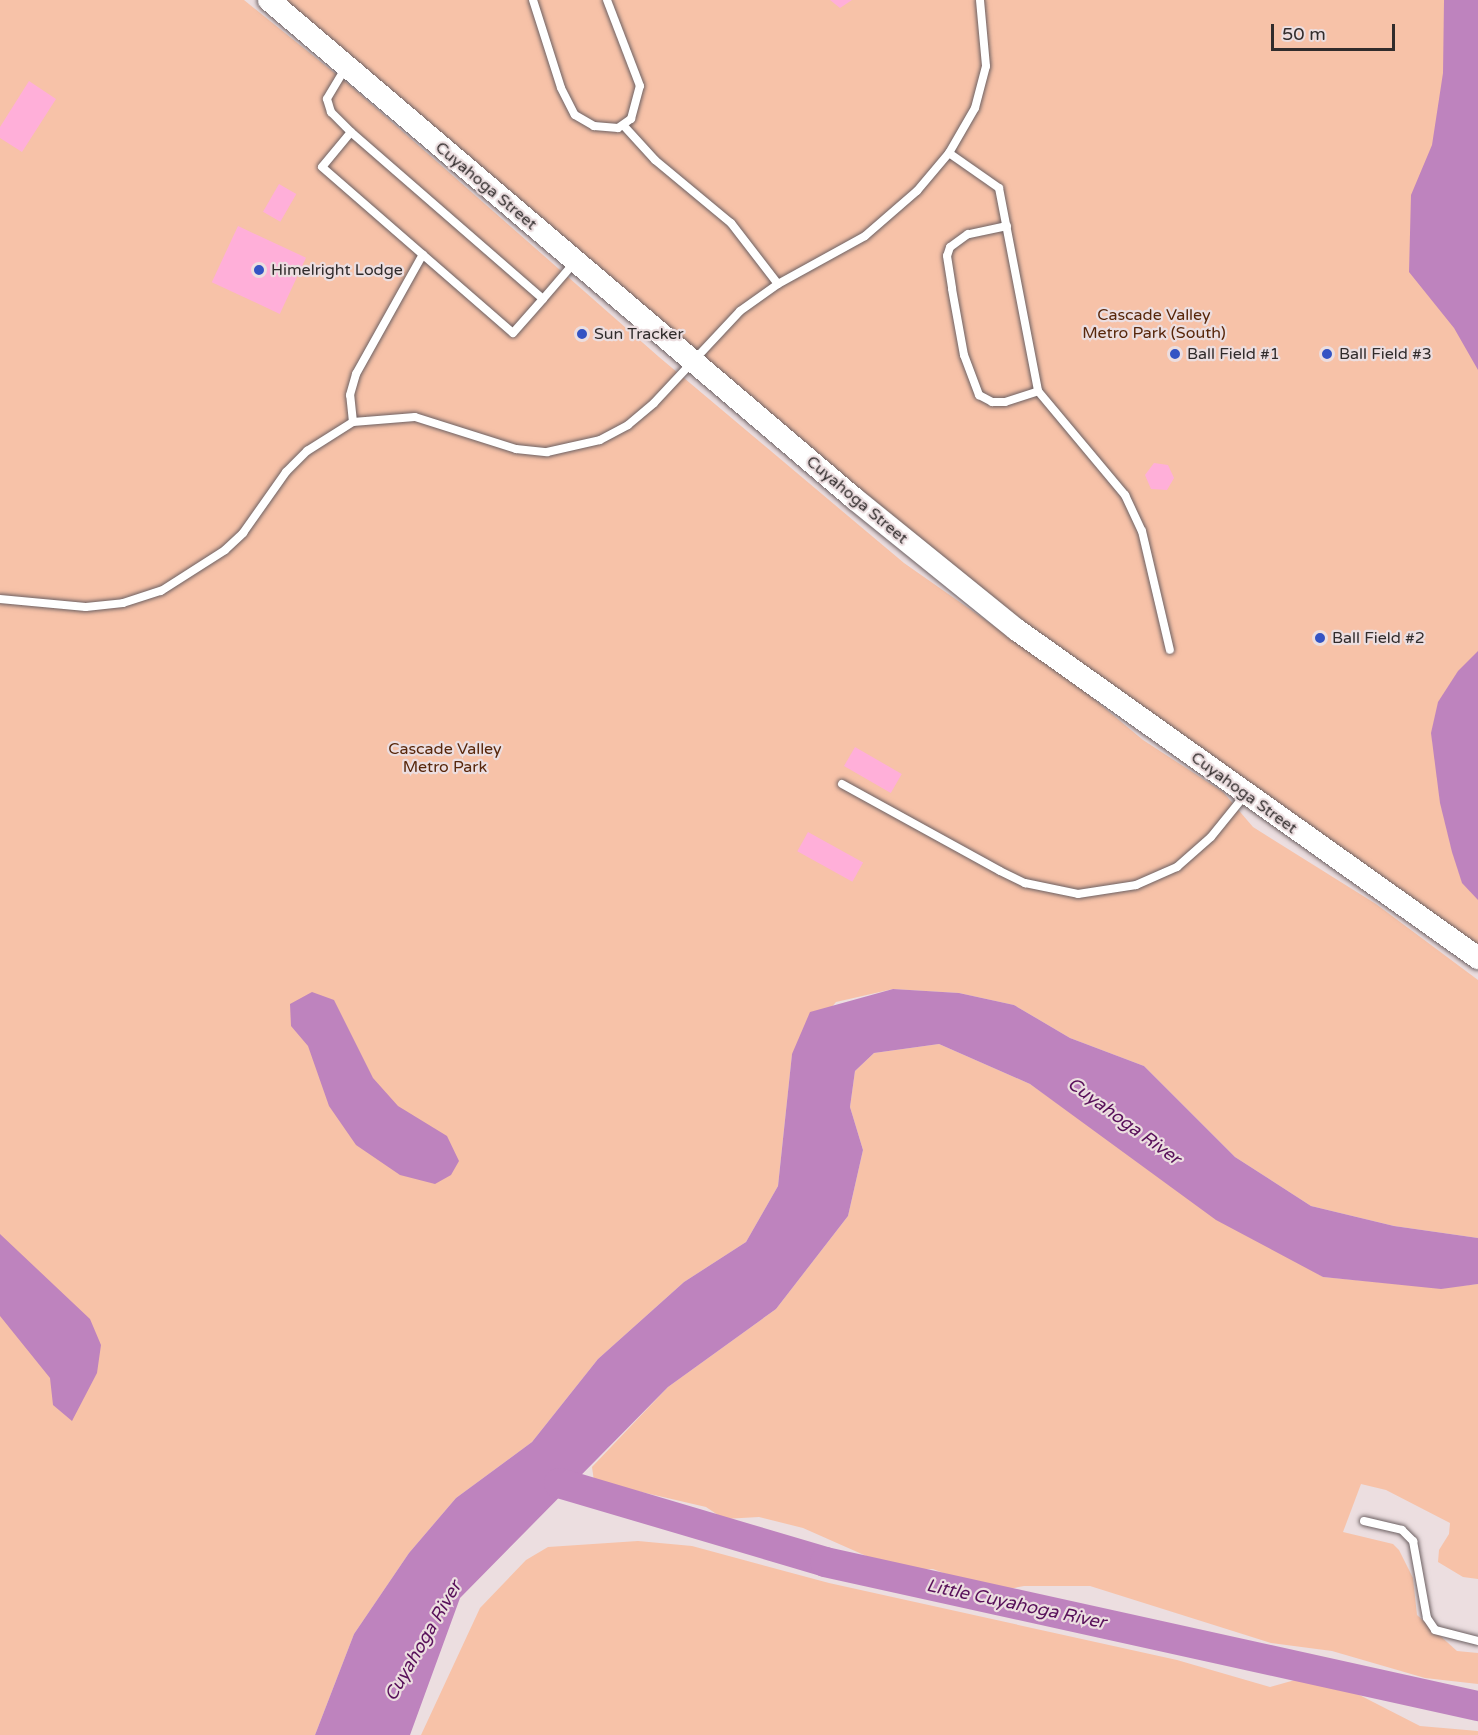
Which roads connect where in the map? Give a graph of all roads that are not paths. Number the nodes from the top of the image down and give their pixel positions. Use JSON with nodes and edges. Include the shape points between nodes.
{"nodes":[{"id":1,"x":268,"y":0,"type":"edge"},
{"id":2,"x":533,"y":0,"type":"edge"},
{"id":3,"x":607,"y":0,"type":"edge"},
{"id":4,"x":980,"y":0,"type":"edge"},
{"id":5,"x":346,"y":66,"type":"junction"},
{"id":6,"x":624,"y":126,"type":"junction"},
{"id":7,"x":351,"y":132,"type":"junction"},
{"id":8,"x":949,"y":153,"type":"junction"},
{"id":9,"x":1007,"y":226,"type":"junction"},
{"id":10,"x":423,"y":254,"type":"junction"},
{"id":11,"x":575,"y":261,"type":"junction"},
{"id":12,"x":778,"y":284,"type":"junction"},
{"id":13,"x":543,"y":299,"type":"junction"},
{"id":14,"x":692,"y":360,"type":"junction"},
{"id":15,"x":1038,"y":391,"type":"junction"},
{"id":16,"x":352,"y":422,"type":"junction"},
{"id":17,"x":0,"y":599,"type":"edge"},
{"id":18,"x":1170,"y":651,"type":"dead end"},
{"id":19,"x":842,"y":784,"type":"dead end"},
{"id":20,"x":1245,"y":794,"type":"junction"},
{"id":21,"x":1478,"y":958,"type":"edge"},
{"id":22,"x":1364,"y":1521,"type":"dead end"},
{"id":23,"x":1478,"y":1641,"type":"edge"}],
"edges":[{"from":1,"to":5,"type":"street","name":"Cuyahoga Street"},
{"from":2,"to":6,"type":"lane","via":[[554,70],[575,115],[594,126]]},
{"from":3,"to":6,"type":"lane","via":[[640,86],[636,110]]},
{"from":4,"to":8,"type":"lane","via":[[986,45],[984,77],[975,108]]},
{"from":5,"to":7,"type":"lane","via":[[327,99],[331,112]]},
{"from":5,"to":11,"type":"street","name":"Cuyahoga Street"},
{"from":6,"to":12,"type":"lane","via":[[655,160],[731,223]]},
{"from":7,"to":10,"type":"lane","via":[[322,166]]},
{"from":7,"to":13,"type":"lane"},
{"from":8,"to":9,"type":"lane","via":[[999,188]]},
{"from":8,"to":12,"type":"lane","via":[[892,215],[835,254]]},
{"from":9,"to":15,"type":"lane","via":[[1017,301]]},
{"from":9,"to":15,"type":"lane","via":[[968,234],[950,247],[947,256],[964,356],[979,395],[992,402],[1005,402]]},
{"from":10,"to":13,"type":"lane","via":[[513,333]]},
{"from":10,"to":16,"type":"lane","via":[[356,374],[350,395]]},
{"from":11,"to":13,"type":"lane"},
{"from":11,"to":14,"type":"street","name":"Cuyahoga Street"},
{"from":12,"to":14,"type":"lane","via":[[740,311]]},
{"from":14,"to":16,"type":"lane","via":[[654,403],[628,425],[576,447],[547,452],[516,449],[415,417]]},
{"from":14,"to":20,"type":"street","name":"Cuyahoga Street","via":[[1017,630]]},
{"from":15,"to":18,"type":"lane","via":[[1125,495],[1142,531]]},
{"from":16,"to":17,"type":"lane","via":[[307,451],[286,472],[243,532],[225,550],[161,591],[123,603],[86,608]]},
{"from":19,"to":20,"type":"lane","via":[[1009,875],[1078,894],[1136,885],[1177,867],[1210,837]]},
{"from":20,"to":21,"type":"street","name":"Cuyahoga Street"},
{"from":22,"to":23,"type":"lane","via":[[1402,1530],[1413,1541],[1427,1618],[1435,1630]]}]}
